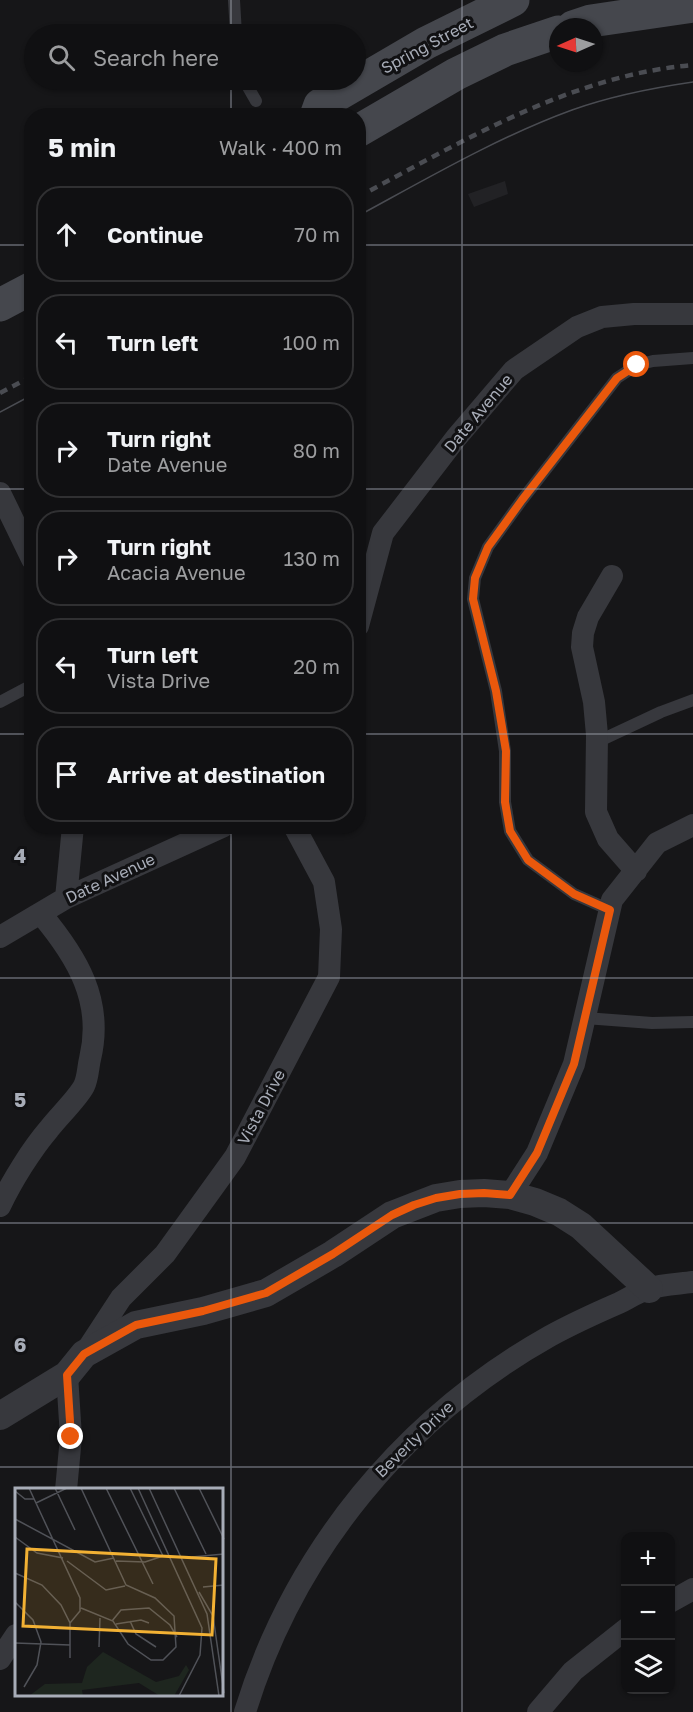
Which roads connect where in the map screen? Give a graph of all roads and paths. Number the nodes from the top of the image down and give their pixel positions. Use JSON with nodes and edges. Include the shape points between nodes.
{"nodes":[{"id":1,"x":234,"y":0,"type":"edge"},
{"id":2,"x":513,"y":0,"type":"edge"},
{"id":3,"x":693,"y":6,"type":"edge"},
{"id":4,"x":603,"y":19,"type":"edge"},
{"id":5,"x":235,"y":24,"type":"edge"},
{"id":6,"x":549,"y":35,"type":"edge"},
{"id":7,"x":366,"y":78,"type":"edge"},
{"id":8,"x":250,"y":90,"type":"edge"},
{"id":9,"x":346,"y":90,"type":"edge"},
{"id":10,"x":256,"y":101,"type":"dead end"},
{"id":11,"x":319,"y":108,"type":"edge"},
{"id":12,"x":366,"y":126,"type":"edge"},
{"id":13,"x":24,"y":292,"type":"edge"},
{"id":14,"x":0,"y":305,"type":"edge"},
{"id":15,"x":693,"y":314,"type":"edge"},
{"id":16,"x":693,"y":358,"type":"edge"},
{"id":17,"x":0,"y":493,"type":"edge"},
{"id":18,"x":24,"y":542,"type":"edge"},
{"id":19,"x":612,"y":576,"type":"dead end"},
{"id":20,"x":366,"y":596,"type":"edge"},
{"id":21,"x":24,"y":689,"type":"edge"},
{"id":22,"x":693,"y":700,"type":"edge"},
{"id":23,"x":0,"y":702,"type":"edge"},
{"id":24,"x":597,"y":742,"type":"junction"},
{"id":25,"x":693,"y":825,"type":"edge"},
{"id":26,"x":72,"y":834,"type":"edge"},
{"id":27,"x":206,"y":834,"type":"edge"},
{"id":28,"x":298,"y":834,"type":"edge"},
{"id":29,"x":636,"y":870,"type":"junction"},
{"id":30,"x":66,"y":897,"type":"junction"},
{"id":31,"x":610,"y":910,"type":"junction"},
{"id":32,"x":41,"y":914,"type":"junction"},
{"id":33,"x":0,"y":937,"type":"edge"},
{"id":34,"x":585,"y":1018,"type":"junction"},
{"id":35,"x":693,"y":1022,"type":"edge"},
{"id":36,"x":510,"y":1195,"type":"junction"},
{"id":37,"x":0,"y":1206,"type":"edge"},
{"id":38,"x":693,"y":1282,"type":"edge"},
{"id":39,"x":649,"y":1288,"type":"junction"},
{"id":40,"x":75,"y":1365,"type":"junction"},
{"id":41,"x":0,"y":1416,"type":"edge"},
{"id":42,"x":66,"y":1488,"type":"edge"},
{"id":43,"x":693,"y":1589,"type":"edge"},
{"id":44,"x":675,"y":1599,"type":"edge"},
{"id":45,"x":621,"y":1633,"type":"edge"},
{"id":46,"x":15,"y":1636,"type":"edge"},
{"id":47,"x":0,"y":1659,"type":"edge"},
{"id":48,"x":244,"y":1712,"type":"edge"},
{"id":49,"x":538,"y":1712,"type":"edge"}],
"edges":[{"from":1,"to":5,"type":"lane"},
{"from":2,"to":7,"type":"main road","name":"Spring Street"},
{"from":3,"to":4,"type":"main road"},
{"from":6,"to":12,"type":"main road","via":[[505,50],[456,74]]},
{"from":8,"to":10,"type":"lane"},
{"from":9,"to":11,"type":"main road","name":"Spring Street"},
{"from":13,"to":14,"type":"main road"},
{"from":15,"to":20,"type":"street","name":"Date Avenue","via":[[602,317],[576,327],[514,370],[383,532]]},
{"from":16,"to":31,"type":"lane","via":[[637,365],[617,378],[488,547],[475,578],[473,599],[506,751],[505,802],[510,831],[528,860],[574,894]]},
{"from":17,"to":18,"type":"street"},
{"from":19,"to":24,"type":"street","via":[[583,633]]},
{"from":21,"to":23,"type":"lane"},
{"from":22,"to":24,"type":"lane"},
{"from":24,"to":29,"type":"street","via":[[597,812],[608,839]]},
{"from":25,"to":29,"type":"street","via":[[657,843]]},
{"from":26,"to":30,"type":"street"},
{"from":27,"to":30,"type":"street","name":"Date Avenue"},
{"from":28,"to":40,"type":"street","name":"Vista Drive","via":[[324,882],[331,929],[329,977],[235,1158],[165,1254],[121,1298]]},
{"from":29,"to":31,"type":"street","via":[[612,900]]},
{"from":30,"to":32,"type":"street","name":"Date Avenue"},
{"from":31,"to":34,"type":"street"},
{"from":32,"to":33,"type":"street","name":"Date Avenue"},
{"from":32,"to":37,"type":"street","via":[[80,968],[93,1013],[94,1042],[84,1086],[46,1132]]},
{"from":34,"to":35,"type":"lane"},
{"from":34,"to":36,"type":"street","via":[[574,1064],[537,1153]]},
{"from":36,"to":39,"type":"street","via":[[559,1212],[581,1226]]},
{"from":36,"to":40,"type":"street","via":[[460,1194],[414,1205],[266,1293],[136,1325]]},
{"from":38,"to":39,"type":"street","name":"Beverly Drive"},
{"from":39,"to":48,"type":"street","name":"Beverly Drive","via":[[528,1348],[486,1376],[408,1441],[342,1518],[315,1558],[270,1643]]},
{"from":40,"to":41,"type":"street"},
{"from":40,"to":42,"type":"street"},
{"from":43,"to":44,"type":"street"},
{"from":45,"to":49,"type":"street","via":[[573,1671]]},
{"from":46,"to":47,"type":"street"}]}
